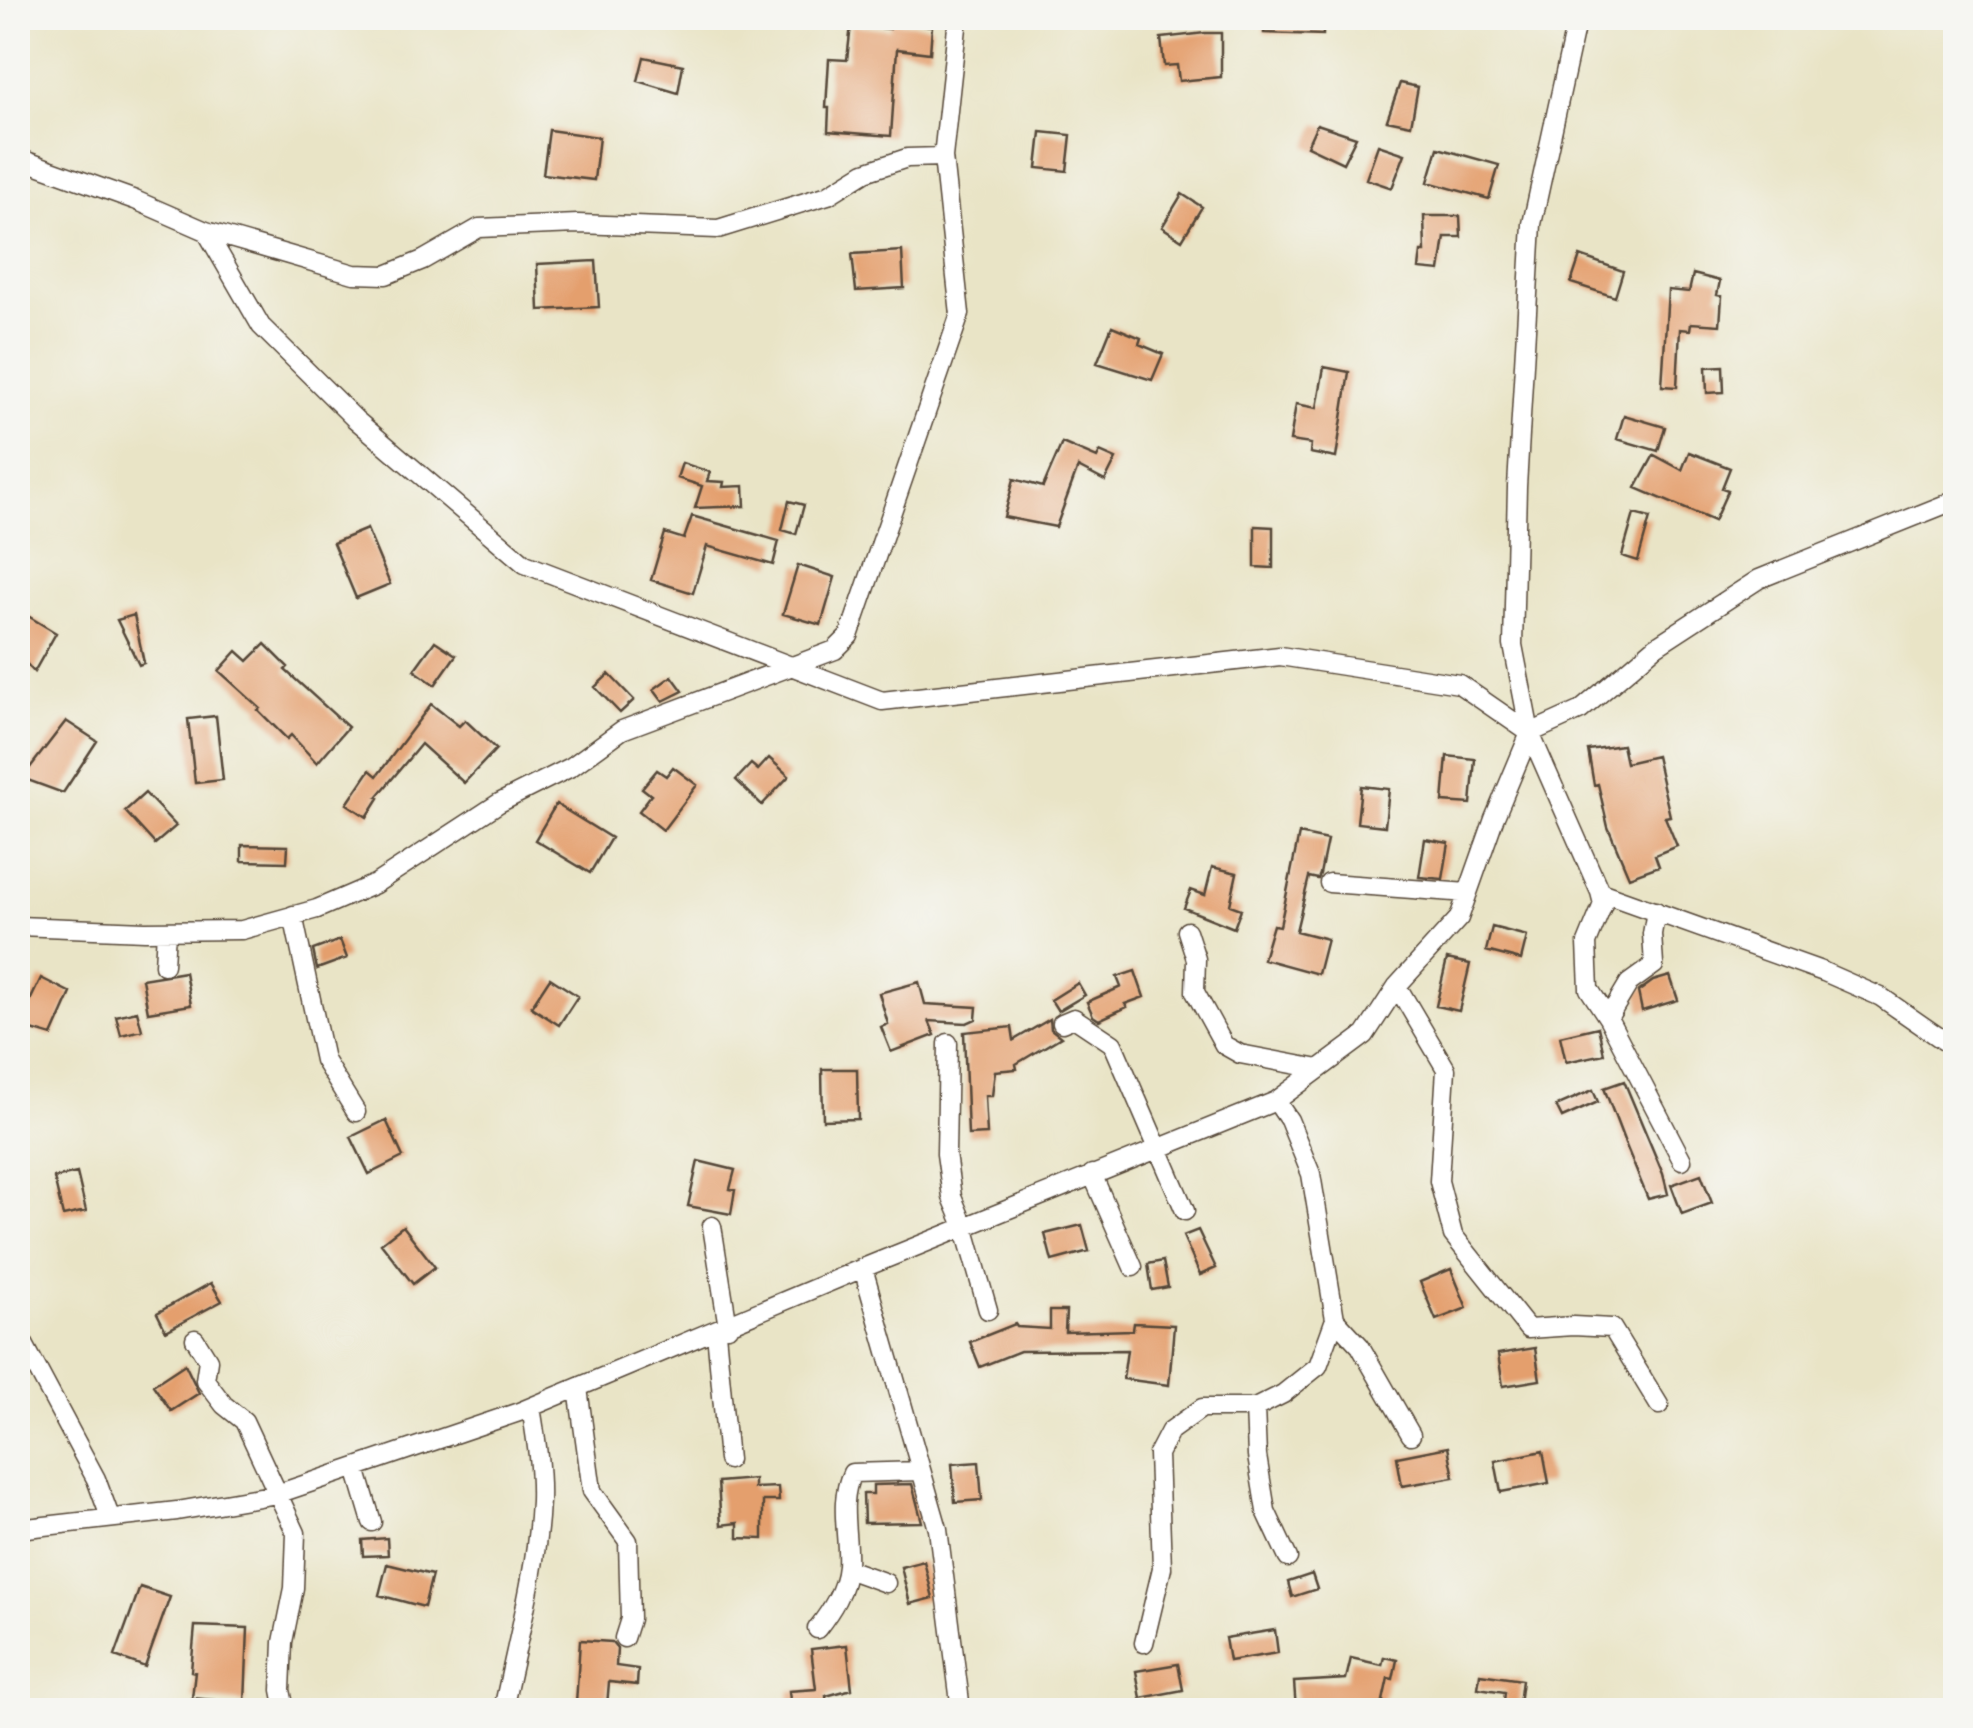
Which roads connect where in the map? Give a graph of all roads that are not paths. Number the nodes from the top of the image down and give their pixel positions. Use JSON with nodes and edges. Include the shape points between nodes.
{"nodes":[{"id":1,"x":958,"y":18,"type":"edge"},
{"id":2,"x":1578,"y":18,"type":"edge"},
{"id":3,"x":18,"y":158,"type":"edge"},
{"id":4,"x":943,"y":158,"type":"junction"},
{"id":5,"x":206,"y":230,"type":"junction"},
{"id":6,"x":1956,"y":500,"type":"edge"},
{"id":7,"x":792,"y":666,"type":"junction"},
{"id":8,"x":1530,"y":733,"type":"junction"},
{"id":9,"x":1329,"y":883,"type":"dead end"},
{"id":10,"x":1600,"y":892,"type":"junction"},
{"id":11,"x":1468,"y":893,"type":"junction"},
{"id":12,"x":1656,"y":911,"type":"junction"},
{"id":13,"x":292,"y":916,"type":"junction"},
{"id":14,"x":18,"y":926,"type":"edge"},
{"id":15,"x":166,"y":931,"type":"junction"},
{"id":16,"x":1187,"y":931,"type":"dead end"},
{"id":17,"x":164,"y":965,"type":"dead end"},
{"id":18,"x":1398,"y":986,"type":"junction"},
{"id":19,"x":1608,"y":1018,"type":"junction"},
{"id":20,"x":1062,"y":1023,"type":"dead end"},
{"id":21,"x":948,"y":1043,"type":"dead end"},
{"id":22,"x":1956,"y":1049,"type":"edge"},
{"id":23,"x":1319,"y":1069,"type":"junction"},
{"id":24,"x":1276,"y":1101,"type":"junction"},
{"id":25,"x":356,"y":1112,"type":"dead end"},
{"id":26,"x":1156,"y":1148,"type":"junction"},
{"id":27,"x":1682,"y":1160,"type":"dead end"},
{"id":28,"x":1092,"y":1174,"type":"junction"},
{"id":29,"x":1184,"y":1211,"type":"dead end"},
{"id":30,"x":712,"y":1226,"type":"dead end"},
{"id":31,"x":964,"y":1226,"type":"junction"},
{"id":32,"x":1133,"y":1267,"type":"dead end"},
{"id":33,"x":863,"y":1268,"type":"junction"},
{"id":34,"x":988,"y":1310,"type":"dead end"},
{"id":35,"x":1335,"y":1319,"type":"junction"},
{"id":36,"x":722,"y":1329,"type":"junction"},
{"id":37,"x":18,"y":1333,"type":"edge"},
{"id":38,"x":195,"y":1339,"type":"dead end"},
{"id":39,"x":578,"y":1388,"type":"junction"},
{"id":40,"x":1658,"y":1404,"type":"dead end"},
{"id":41,"x":531,"y":1407,"type":"junction"},
{"id":42,"x":1255,"y":1408,"type":"junction"},
{"id":43,"x":1411,"y":1435,"type":"dead end"},
{"id":44,"x":728,"y":1460,"type":"dead end"},
{"id":45,"x":356,"y":1468,"type":"junction"},
{"id":46,"x":921,"y":1470,"type":"junction"},
{"id":47,"x":277,"y":1494,"type":"junction"},
{"id":48,"x":110,"y":1517,"type":"junction"},
{"id":49,"x":372,"y":1522,"type":"dead end"},
{"id":50,"x":18,"y":1528,"type":"edge"},
{"id":51,"x":1288,"y":1558,"type":"dead end"},
{"id":52,"x":847,"y":1569,"type":"junction"},
{"id":53,"x":886,"y":1583,"type":"dead end"},
{"id":54,"x":817,"y":1629,"type":"dead end"},
{"id":55,"x":624,"y":1638,"type":"dead end"},
{"id":56,"x":1144,"y":1643,"type":"dead end"},
{"id":57,"x":285,"y":1710,"type":"edge"},
{"id":58,"x":503,"y":1710,"type":"edge"},
{"id":59,"x":961,"y":1710,"type":"edge"}],
"edges":[{"from":1,"to":4,"type":"street"},
{"from":2,"to":8,"type":"street","via":[[1532,224],[1513,645]]},
{"from":3,"to":5,"type":"street"},
{"from":4,"to":5,"type":"street","via":[[907,158],[865,172],[828,195],[718,229],[479,228],[386,274],[354,274]]},
{"from":4,"to":7,"type":"street","via":[[960,314],[849,636],[835,650]]},
{"from":5,"to":7,"type":"street","via":[[261,326],[355,419],[524,564]]},
{"from":6,"to":8,"type":"street","via":[[1759,580],[1656,646],[1581,710]]},
{"from":7,"to":8,"type":"street","via":[[882,701],[1280,656],[1459,684]]},
{"from":7,"to":13,"type":"street","via":[[622,730],[375,884]]},
{"from":8,"to":10,"type":"street"},
{"from":8,"to":11,"type":"street"},
{"from":9,"to":11,"type":"street"},
{"from":10,"to":12,"type":"street"},
{"from":10,"to":19,"type":"street","via":[[1603,904],[1587,943],[1589,990]]},
{"from":11,"to":18,"type":"street","via":[[1459,918]]},
{"from":12,"to":19,"type":"street","via":[[1654,965],[1628,983]]},
{"from":12,"to":22,"type":"street","via":[[1881,996]]},
{"from":13,"to":15,"type":"street","via":[[242,930]]},
{"from":13,"to":25,"type":"street","via":[[324,1060]]},
{"from":14,"to":15,"type":"street"},
{"from":15,"to":17,"type":"street"},
{"from":16,"to":23,"type":"street","via":[[1196,960],[1195,992],[1224,1045]]},
{"from":18,"to":23,"type":"street","via":[[1366,1035]]},
{"from":18,"to":40,"type":"street","via":[[1446,1069],[1440,1181],[1453,1235],[1528,1329],[1612,1328]]},
{"from":19,"to":27,"type":"street"},
{"from":20,"to":26,"type":"street","via":[[1074,1018],[1113,1044]]},
{"from":21,"to":31,"type":"street","via":[[946,1154]]},
{"from":23,"to":24,"type":"street"},
{"from":24,"to":26,"type":"street"},
{"from":24,"to":35,"type":"street","via":[[1311,1174]]},
{"from":26,"to":28,"type":"street"},
{"from":26,"to":29,"type":"street"},
{"from":28,"to":31,"type":"street"},
{"from":28,"to":32,"type":"street"},
{"from":30,"to":36,"type":"street"},
{"from":31,"to":33,"type":"street"},
{"from":31,"to":34,"type":"street"},
{"from":33,"to":36,"type":"street"},
{"from":33,"to":46,"type":"street"},
{"from":35,"to":42,"type":"street","via":[[1318,1366]]},
{"from":35,"to":43,"type":"street","via":[[1360,1346]]},
{"from":36,"to":39,"type":"street"},
{"from":36,"to":44,"type":"street"},
{"from":37,"to":48,"type":"street"},
{"from":38,"to":47,"type":"street","via":[[208,1360],[204,1380],[244,1421]]},
{"from":39,"to":41,"type":"street"},
{"from":39,"to":55,"type":"street","via":[[592,1490],[628,1541],[630,1619]]},
{"from":41,"to":45,"type":"street"},
{"from":41,"to":58,"type":"street","via":[[540,1504]]},
{"from":42,"to":51,"type":"street","via":[[1266,1511]]},
{"from":42,"to":56,"type":"street","via":[[1202,1408],[1170,1431],[1158,1454],[1162,1568]]},
{"from":45,"to":47,"type":"street"},
{"from":45,"to":49,"type":"street"},
{"from":46,"to":52,"type":"street","via":[[852,1473],[844,1490]]},
{"from":46,"to":59,"type":"street","via":[[938,1530]]},
{"from":47,"to":48,"type":"street"},
{"from":47,"to":57,"type":"street","via":[[296,1533],[283,1642]]},
{"from":48,"to":50,"type":"street"},
{"from":52,"to":53,"type":"street"},
{"from":52,"to":54,"type":"street","via":[[836,1606]]}]}
